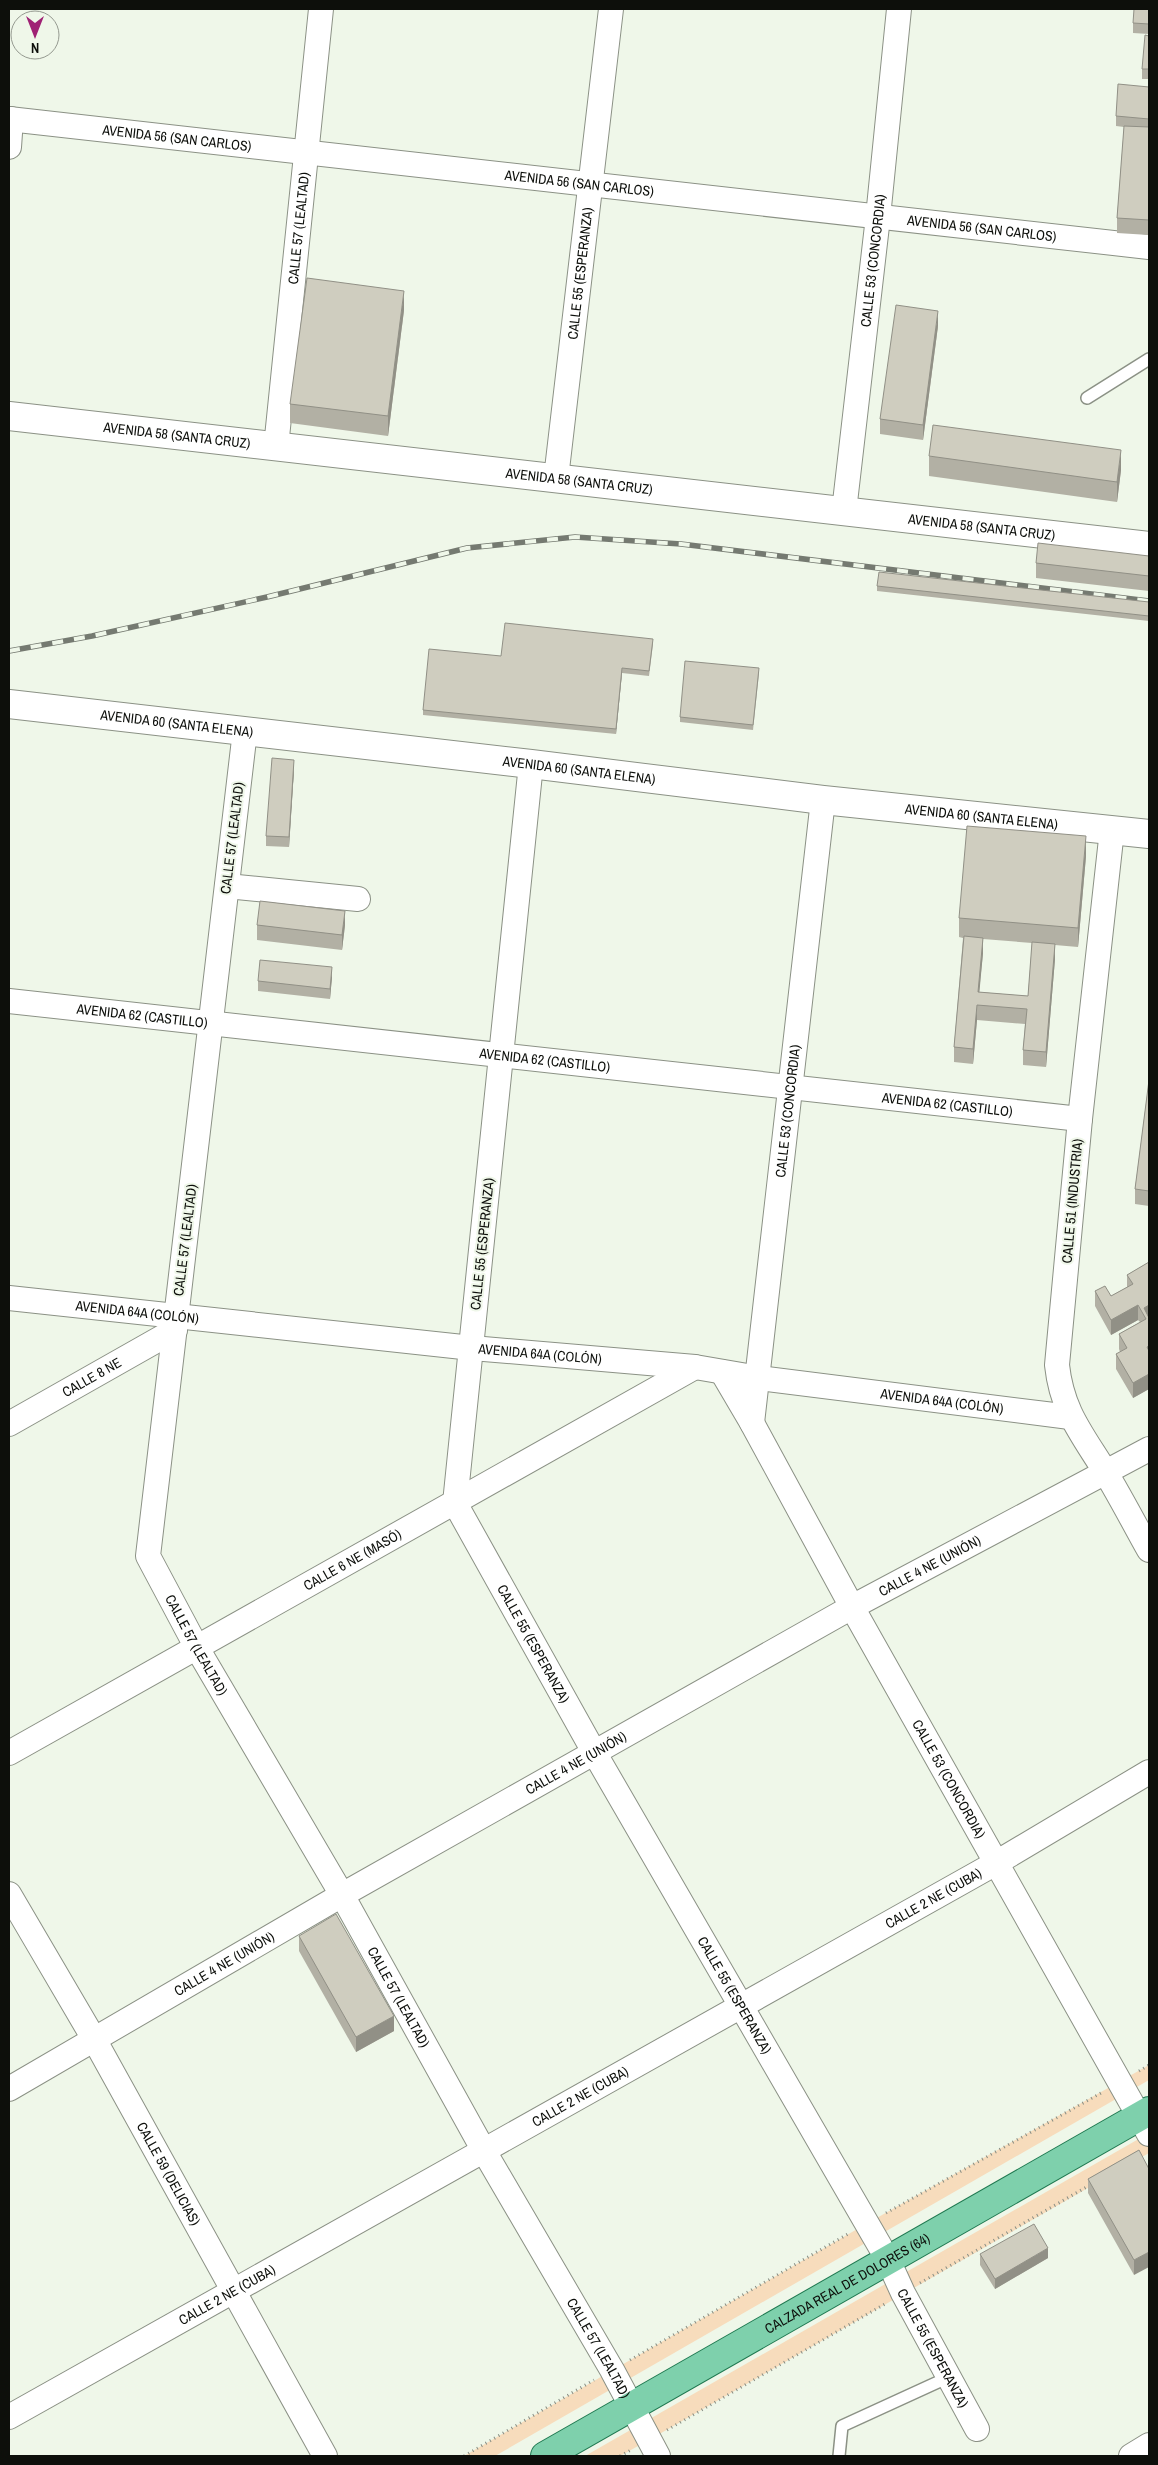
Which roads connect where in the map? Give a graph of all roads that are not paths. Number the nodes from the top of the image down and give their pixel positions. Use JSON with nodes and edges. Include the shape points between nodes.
{"nodes":[{"id":1,"x":322,"y":9,"type":"edge"},
{"id":2,"x":611,"y":9,"type":"edge"},
{"id":3,"x":899,"y":9,"type":"edge"},
{"id":4,"x":10,"y":119,"type":"edge"},
{"id":5,"x":9,"y":146,"type":"edge"},
{"id":6,"x":307,"y":153,"type":"junction"},
{"id":7,"x":591,"y":184,"type":"junction"},
{"id":8,"x":878,"y":217,"type":"junction"},
{"id":9,"x":1149,"y":247,"type":"edge"},
{"id":10,"x":1149,"y":359,"type":"edge"},
{"id":11,"x":1087,"y":398,"type":"dead end"},
{"id":12,"x":9,"y":416,"type":"edge"},
{"id":13,"x":276,"y":447,"type":"junction"},
{"id":14,"x":556,"y":478,"type":"junction"},
{"id":15,"x":844,"y":511,"type":"junction"},
{"id":16,"x":1149,"y":546,"type":"edge"},
{"id":17,"x":9,"y":704,"type":"edge"},
{"id":18,"x":245,"y":731,"type":"junction"},
{"id":19,"x":531,"y":764,"type":"junction"},
{"id":20,"x":823,"y":800,"type":"junction"},
{"id":21,"x":1112,"y":830,"type":"junction"},
{"id":22,"x":1149,"y":834,"type":"edge"},
{"id":23,"x":227,"y":886,"type":"junction"},
{"id":24,"x":358,"y":899,"type":"dead end"},
{"id":25,"x":9,"y":1001,"type":"edge"},
{"id":26,"x":211,"y":1023,"type":"junction"},
{"id":27,"x":501,"y":1055,"type":"junction"},
{"id":28,"x":791,"y":1087,"type":"junction"},
{"id":29,"x":1080,"y":1119,"type":"junction"},
{"id":30,"x":9,"y":1298,"type":"edge"},
{"id":31,"x":175,"y":1324,"type":"junction"},
{"id":32,"x":472,"y":1348,"type":"junction"},
{"id":33,"x":695,"y":1367,"type":"junction"},
{"id":34,"x":722,"y":1372,"type":"junction"},
{"id":35,"x":759,"y":1378,"type":"junction"},
{"id":36,"x":1070,"y":1417,"type":"junction"},
{"id":37,"x":752,"y":1423,"type":"junction"},
{"id":38,"x":9,"y":1424,"type":"edge"},
{"id":39,"x":1149,"y":1449,"type":"edge"},
{"id":40,"x":1106,"y":1473,"type":"junction"},
{"id":41,"x":455,"y":1503,"type":"junction"},
{"id":42,"x":1149,"y":1550,"type":"edge"},
{"id":43,"x":852,"y":1607,"type":"junction"},
{"id":44,"x":196,"y":1648,"type":"junction"},
{"id":45,"x":594,"y":1752,"type":"junction"},
{"id":46,"x":9,"y":1753,"type":"edge"},
{"id":47,"x":1149,"y":1772,"type":"edge"},
{"id":48,"x":996,"y":1863,"type":"junction"},
{"id":49,"x":9,"y":1894,"type":"edge"},
{"id":50,"x":342,"y":1894,"type":"junction"},
{"id":51,"x":739,"y":2006,"type":"junction"},
{"id":52,"x":94,"y":2039,"type":"junction"},
{"id":53,"x":9,"y":2089,"type":"edge"},
{"id":54,"x":1146,"y":2121,"type":"edge"},
{"id":55,"x":484,"y":2151,"type":"junction"},
{"id":56,"x":888,"y":2260,"type":"junction"},
{"id":57,"x":232,"y":2291,"type":"junction"},
{"id":58,"x":949,"y":2377,"type":"junction"},
{"id":59,"x":631,"y":2405,"type":"junction"},
{"id":60,"x":9,"y":2417,"type":"edge"},
{"id":61,"x":977,"y":2429,"type":"dead end"},
{"id":62,"x":1149,"y":2446,"type":"edge"},
{"id":63,"x":325,"y":2456,"type":"edge"},
{"id":64,"x":545,"y":2456,"type":"edge"},
{"id":65,"x":658,"y":2456,"type":"edge"},
{"id":66,"x":839,"y":2456,"type":"edge"},
{"id":67,"x":1131,"y":2456,"type":"edge"}],
"edges":[{"from":1,"to":6,"type":"street","name":"CALLE 57 (LEALTAD)"},
{"from":2,"to":7,"type":"street","name":"CALLE 55 (ESPERANZA)"},
{"from":3,"to":8,"type":"street","name":"CALLE 53 (CONCORDIA)"},
{"from":4,"to":5,"type":"street"},
{"from":4,"to":6,"type":"street","name":"AVENIDA 56 (SAN CARLOS)"},
{"from":6,"to":7,"type":"street","name":"AVENIDA 56 (SAN CARLOS)"},
{"from":6,"to":13,"type":"street","name":"CALLE 57 (LEALTAD)"},
{"from":7,"to":8,"type":"street","name":"AVENIDA 56 (SAN CARLOS)"},
{"from":7,"to":14,"type":"street","name":"CALLE 55 (ESPERANZA)"},
{"from":8,"to":9,"type":"street","name":"AVENIDA 56 (SAN CARLOS)"},
{"from":8,"to":15,"type":"street","name":"CALLE 53 (CONCORDIA)"},
{"from":10,"to":11,"type":"lane"},
{"from":12,"to":13,"type":"street","name":"AVENIDA 58 (SANTA CRUZ)"},
{"from":13,"to":14,"type":"street","name":"AVENIDA 58 (SANTA CRUZ)"},
{"from":14,"to":15,"type":"street","name":"AVENIDA 58 (SANTA CRUZ)"},
{"from":15,"to":16,"type":"street","name":"AVENIDA 58 (SANTA CRUZ)"},
{"from":17,"to":18,"type":"street","name":"AVENIDA 60 (SANTA ELENA)"},
{"from":18,"to":19,"type":"street","name":"AVENIDA 60 (SANTA ELENA)"},
{"from":18,"to":23,"type":"street","name":"CALLE 57 (LEALTAD)"},
{"from":19,"to":20,"type":"street","name":"AVENIDA 60 (SANTA ELENA)"},
{"from":19,"to":27,"type":"street","name":"CALLE 55 (ESPERANZA)"},
{"from":20,"to":21,"type":"street","name":"AVENIDA 60 (SANTA ELENA)"},
{"from":20,"to":28,"type":"street","name":"CALLE 53 (CONCORDIA)"},
{"from":21,"to":22,"type":"street","name":"AVENIDA 60 (SANTA ELENA)"},
{"from":21,"to":29,"type":"street","name":"CALLE 51 (INDUSTRIA)"},
{"from":23,"to":24,"type":"street"},
{"from":23,"to":26,"type":"street","name":"CALLE 57 (LEALTAD)"},
{"from":25,"to":26,"type":"street","name":"AVENIDA 62 (CASTILLO)"},
{"from":26,"to":27,"type":"street","name":"AVENIDA 62 (CASTILLO)"},
{"from":26,"to":31,"type":"street","name":"CALLE 57 (LEALTAD)"},
{"from":27,"to":28,"type":"street","name":"AVENIDA 62 (CASTILLO)"},
{"from":27,"to":32,"type":"street","name":"CALLE 55 (ESPERANZA)"},
{"from":28,"to":29,"type":"street","name":"AVENIDA 62 (CASTILLO)"},
{"from":28,"to":35,"type":"street","name":"CALLE 53 (CONCORDIA)"},
{"from":29,"to":36,"type":"street","name":"CALLE 51 (INDUSTRIA)","via":[[1057,1366],[1059,1386]]},
{"from":30,"to":31,"type":"street","name":"AVENIDA 64A (COLÓN)"},
{"from":31,"to":32,"type":"street","name":"AVENIDA 64A (COLÓN)"},
{"from":31,"to":38,"type":"street","name":"CALLE 8 NE"},
{"from":31,"to":44,"type":"street","name":"CALLE 57 (LEALTAD)","via":[[148,1556]]},
{"from":32,"to":33,"type":"street","name":"AVENIDA 64A (COLÓN)"},
{"from":32,"to":41,"type":"street","name":"CALLE 55 (ESPERANZA)"},
{"from":33,"to":34,"type":"street","name":"AVENIDA 64A (COLÓN)"},
{"from":33,"to":41,"type":"street","name":"CALLE 6 NE (MASÓ)"},
{"from":34,"to":35,"type":"street","name":"AVENIDA 64A (COLÓN)"},
{"from":34,"to":37,"type":"street","name":"CALLE 53 (CONCORDIA)"},
{"from":35,"to":36,"type":"street","name":"AVENIDA 64A (COLÓN)"},
{"from":35,"to":37,"type":"street","name":"CALLE 53 (CONCORDIA)"},
{"from":36,"to":40,"type":"street","name":"CALLE 51 (INDUSTRIA)"},
{"from":37,"to":43,"type":"street","name":"CALLE 53 (CONCORDIA)"},
{"from":39,"to":40,"type":"street","name":"CALLE 4 NE (UNIÓN)"},
{"from":40,"to":42,"type":"street","name":"CALLE 51 (INDUSTRIA)"},
{"from":40,"to":43,"type":"street","name":"CALLE 4 NE (UNIÓN)"},
{"from":41,"to":44,"type":"street","name":"CALLE 6 NE (MASÓ)"},
{"from":41,"to":45,"type":"street","name":"CALLE 55 (ESPERANZA)"},
{"from":43,"to":45,"type":"street","name":"CALLE 4 NE (UNIÓN)"},
{"from":43,"to":48,"type":"street","name":"CALLE 53 (CONCORDIA)"},
{"from":44,"to":46,"type":"street","name":"CALLE 6 NE (MASÓ)"},
{"from":44,"to":50,"type":"street","name":"CALLE 57 (LEALTAD)"},
{"from":45,"to":50,"type":"street","name":"CALLE 4 NE (UNIÓN)"},
{"from":45,"to":51,"type":"street","name":"CALLE 55 (ESPERANZA)"},
{"from":47,"to":48,"type":"street","name":"CALLE 2 NE (CUBA)"},
{"from":48,"to":51,"type":"street","name":"CALLE 2 NE (CUBA)"},
{"from":48,"to":54,"type":"street","name":"CALLE 53 (CONCORDIA)","via":[[1120,2082]]},
{"from":49,"to":52,"type":"street","name":"CALLE 59 (DELICIAS)"},
{"from":50,"to":52,"type":"street","name":"CALLE 4 NE (UNIÓN)"},
{"from":50,"to":55,"type":"street","name":"CALLE 57 (LEALTAD)"},
{"from":51,"to":55,"type":"street","name":"CALLE 2 NE (CUBA)"},
{"from":51,"to":56,"type":"street","name":"CALLE 55 (ESPERANZA)"},
{"from":52,"to":53,"type":"street","name":"CALLE 4 NE (UNIÓN)"},
{"from":52,"to":57,"type":"street","name":"CALLE 59 (DELICIAS)"},
{"from":54,"to":56,"type":"main road","name":"CALZADA REAL DE DOLORES (64)"},
{"from":55,"to":57,"type":"street","name":"CALLE 2 NE (CUBA)"},
{"from":55,"to":59,"type":"street","name":"CALLE 57 (LEALTAD)"},
{"from":56,"to":58,"type":"street","name":"CALLE 55 (ESPERANZA)"},
{"from":56,"to":59,"type":"main road","name":"CALZADA REAL DE DOLORES (64)"},
{"from":57,"to":60,"type":"street","name":"CALLE 2 NE (CUBA)"},
{"from":57,"to":63,"type":"street","name":"CALLE 59 (DELICIAS)"},
{"from":58,"to":61,"type":"street","name":"CALLE 55 (ESPERANZA)"},
{"from":58,"to":66,"type":"lane","via":[[842,2426]]},
{"from":59,"to":64,"type":"main road","name":"CALZADA REAL DE DOLORES (64)"},
{"from":59,"to":65,"type":"street","name":"CALLE 57 (LEALTAD)"},
{"from":62,"to":67,"type":"street"}]}
